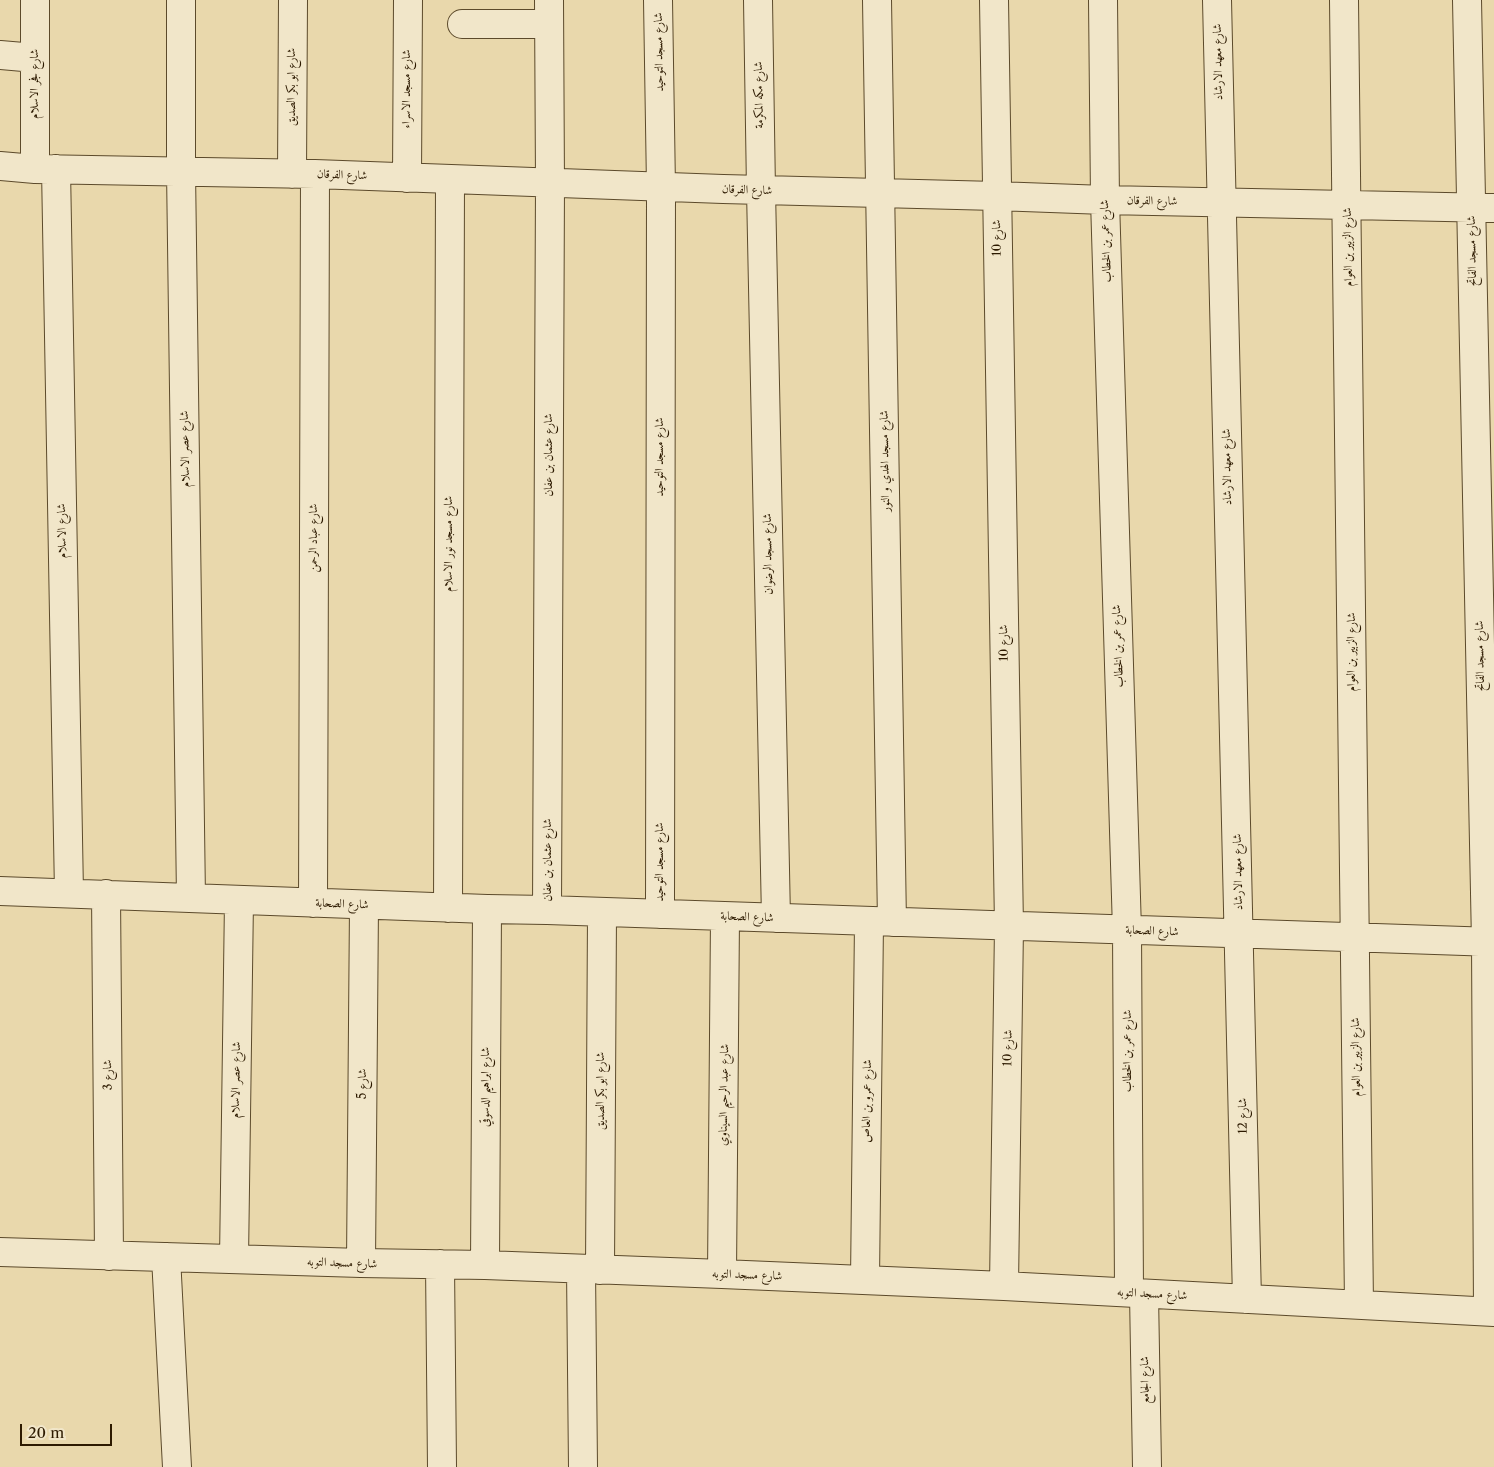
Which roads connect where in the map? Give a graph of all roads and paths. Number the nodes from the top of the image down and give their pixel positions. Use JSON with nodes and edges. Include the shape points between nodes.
{"nodes":[{"id":1,"x":35,"y":0,"type":"edge"},
{"id":2,"x":181,"y":0,"type":"edge"},
{"id":3,"x":292,"y":0,"type":"edge"},
{"id":4,"x":408,"y":0,"type":"edge"},
{"id":5,"x":658,"y":0,"type":"edge"},
{"id":6,"x":758,"y":0,"type":"edge"},
{"id":7,"x":878,"y":0,"type":"edge"},
{"id":8,"x":994,"y":0,"type":"edge"},
{"id":9,"x":1103,"y":0,"type":"edge"},
{"id":10,"x":1216,"y":0,"type":"edge"},
{"id":11,"x":1344,"y":0,"type":"edge"},
{"id":12,"x":1467,"y":0,"type":"edge"},
{"id":13,"x":549,"y":12,"type":"edge"},
{"id":14,"x":462,"y":24,"type":"dead end"},
{"id":15,"x":0,"y":55,"type":"edge"},
{"id":16,"x":35,"y":58,"type":"junction"},
{"id":17,"x":0,"y":166,"type":"edge"},
{"id":18,"x":45,"y":169,"type":"junction"},
{"id":19,"x":181,"y":171,"type":"junction"},
{"id":20,"x":304,"y":174,"type":"junction"},
{"id":21,"x":407,"y":178,"type":"junction"},
{"id":22,"x":450,"y":179,"type":"junction"},
{"id":23,"x":550,"y":183,"type":"junction"},
{"id":24,"x":661,"y":187,"type":"junction"},
{"id":25,"x":761,"y":190,"type":"junction"},
{"id":26,"x":881,"y":193,"type":"junction"},
{"id":27,"x":996,"y":196,"type":"junction"},
{"id":28,"x":1105,"y":200,"type":"junction"},
{"id":29,"x":1220,"y":202,"type":"junction"},
{"id":30,"x":1348,"y":204,"type":"junction"},
{"id":31,"x":1483,"y":208,"type":"edge"},
{"id":32,"x":0,"y":891,"type":"edge"},
{"id":33,"x":69,"y":893,"type":"junction"},
{"id":34,"x":106,"y":894,"type":"junction"},
{"id":35,"x":191,"y":898,"type":"junction"},
{"id":36,"x":239,"y":900,"type":"junction"},
{"id":37,"x":313,"y":903,"type":"junction"},
{"id":38,"x":364,"y":905,"type":"junction"},
{"id":39,"x":448,"y":908,"type":"junction"},
{"id":40,"x":487,"y":910,"type":"junction"},
{"id":41,"x":548,"y":910,"type":"junction"},
{"id":42,"x":602,"y":913,"type":"junction"},
{"id":43,"x":660,"y":914,"type":"junction"},
{"id":44,"x":725,"y":916,"type":"junction"},
{"id":45,"x":776,"y":918,"type":"junction"},
{"id":46,"x":880,"y":922,"type":"junction"},
{"id":47,"x":1009,"y":926,"type":"junction"},
{"id":48,"x":1127,"y":930,"type":"junction"},
{"id":49,"x":1239,"y":934,"type":"junction"},
{"id":50,"x":1354,"y":937,"type":"junction"},
{"id":51,"x":1490,"y":942,"type":"edge"},
{"id":52,"x":0,"y":1252,"type":"edge"},
{"id":53,"x":109,"y":1256,"type":"junction"},
{"id":54,"x":166,"y":1257,"type":"junction"},
{"id":55,"x":234,"y":1260,"type":"junction"},
{"id":56,"x":361,"y":1264,"type":"junction"},
{"id":57,"x":440,"y":1264,"type":"junction"},
{"id":58,"x":485,"y":1265,"type":"junction"},
{"id":59,"x":590,"y":1270,"type":"junction"},
{"id":60,"x":722,"y":1274,"type":"junction"},
{"id":61,"x":865,"y":1280,"type":"junction"},
{"id":62,"x":1004,"y":1286,"type":"junction"},
{"id":63,"x":1136,"y":1293,"type":"junction"},
{"id":64,"x":1247,"y":1299,"type":"junction"},
{"id":65,"x":1359,"y":1304,"type":"junction"},
{"id":66,"x":1491,"y":1312,"type":"edge"},
{"id":67,"x":177,"y":1467,"type":"edge"},
{"id":68,"x":442,"y":1467,"type":"edge"},
{"id":69,"x":584,"y":1467,"type":"edge"},
{"id":70,"x":1146,"y":1467,"type":"edge"}],
"edges":[{"from":1,"to":16,"type":"street","name":"شارع فجر الاسلام"},
{"from":2,"to":19,"type":"street","name":"شارع عصر الاسلام"},
{"from":3,"to":20,"type":"street","name":"شارع ابو بكر الصديق"},
{"from":4,"to":21,"type":"street","name":"شارع مسجد الاسراء"},
{"from":5,"to":24,"type":"street","name":"شارع مسجد التوحيد"},
{"from":6,"to":25,"type":"street","name":"شارع مكه المكرمة"},
{"from":7,"to":26,"type":"street","name":"شارع مسجد الهدي و النور"},
{"from":8,"to":27,"type":"street","name":"شارع 10"},
{"from":9,"to":28,"type":"street","name":"شارع عمر بن الخطاب"},
{"from":10,"to":29,"type":"street","name":"شارع معهد الارشاد"},
{"from":11,"to":30,"type":"street","name":"شارع الزبير بن العوام"},
{"from":12,"to":31,"type":"street","name":"شارع مسجد الفاتح"},
{"from":13,"to":14,"type":"street"},
{"from":13,"to":23,"type":"street","name":"شارع عثمان بن عفان"},
{"from":15,"to":16,"type":"street"},
{"from":16,"to":18,"type":"street","name":"شارع فجر الاسلام"},
{"from":17,"to":18,"type":"street","name":"شارع الفرقان"},
{"from":18,"to":19,"type":"street","name":"شارع الفرقان"},
{"from":18,"to":33,"type":"street","name":"شارع الاسلام"},
{"from":19,"to":20,"type":"street","name":"شارع الفرقان"},
{"from":19,"to":35,"type":"street","name":"شارع عصر الاسلام"},
{"from":20,"to":21,"type":"street","name":"شارع الفرقان"},
{"from":20,"to":37,"type":"street","name":"شارع عباد الرحمن"},
{"from":21,"to":22,"type":"street","name":"شارع الفرقان"},
{"from":22,"to":23,"type":"street","name":"شارع الفرقان"},
{"from":22,"to":39,"type":"street","name":"شارع مسجد نور الاسلام"},
{"from":23,"to":24,"type":"street","name":"شارع الفرقان"},
{"from":23,"to":41,"type":"street","name":"شارع عثمان بن عفان"},
{"from":24,"to":25,"type":"street","name":"شارع الفرقان"},
{"from":24,"to":43,"type":"street","name":"شارع مسجد التوحيد"},
{"from":25,"to":26,"type":"street","name":"شارع الفرقان"},
{"from":25,"to":45,"type":"street","name":"شارع مسجد الرضوان"},
{"from":26,"to":27,"type":"street","name":"شارع الفرقان"},
{"from":26,"to":46,"type":"street","name":"شارع مسجد الهدي و النور"},
{"from":27,"to":28,"type":"street","name":"شارع الفرقان"},
{"from":27,"to":47,"type":"street","name":"شارع 10"},
{"from":28,"to":29,"type":"street","name":"شارع الفرقان"},
{"from":28,"to":48,"type":"street","name":"شارع عمر بن الخطاب"},
{"from":29,"to":30,"type":"street","name":"شارع الفرقان"},
{"from":29,"to":49,"type":"street","name":"شارع معهد الارشاد"},
{"from":30,"to":31,"type":"street","name":"شارع الفرقان"},
{"from":30,"to":50,"type":"street","name":"شارع الزبير بن العوام"},
{"from":31,"to":51,"type":"street","name":"شارع مسجد الفاتح"},
{"from":32,"to":33,"type":"street","name":"شارع الصحابة"},
{"from":33,"to":34,"type":"street","name":"شارع الصحابة"},
{"from":34,"to":35,"type":"street","name":"شارع الصحابة"},
{"from":34,"to":53,"type":"street","name":"شارع 3"},
{"from":35,"to":36,"type":"street","name":"شارع الصحابة"},
{"from":36,"to":37,"type":"street","name":"شارع الصحابة"},
{"from":36,"to":55,"type":"street","name":"شارع عصر الاسلام"},
{"from":37,"to":38,"type":"street","name":"شارع الصحابة"},
{"from":38,"to":39,"type":"street","name":"شارع الصحابة"},
{"from":38,"to":56,"type":"street","name":"شارع 5"},
{"from":39,"to":40,"type":"street","name":"شارع الصحابة"},
{"from":40,"to":41,"type":"street","name":"شارع الصحابة"},
{"from":40,"to":58,"type":"street","name":"شارع ابراهيم الدسوقي"},
{"from":41,"to":42,"type":"street","name":"شارع الصحابة"},
{"from":42,"to":43,"type":"street","name":"شارع الصحابة"},
{"from":42,"to":59,"type":"street","name":"شارع ابو بكر الصديق"},
{"from":43,"to":44,"type":"street","name":"شارع الصحابة"},
{"from":44,"to":45,"type":"street","name":"شارع الصحابة"},
{"from":44,"to":60,"type":"street","name":"شارع عبد الرحيم السيناوي"},
{"from":45,"to":46,"type":"street","name":"شارع الصحابة"},
{"from":46,"to":47,"type":"street","name":"شارع الصحابة"},
{"from":46,"to":61,"type":"street","name":"شارع عمرو بن العاص"},
{"from":47,"to":48,"type":"street","name":"شارع الصحابة"},
{"from":47,"to":62,"type":"street","name":"شارع 10"},
{"from":48,"to":49,"type":"street","name":"شارع الصحابة"},
{"from":48,"to":63,"type":"street","name":"شارع عمر بن الخطاب"},
{"from":49,"to":50,"type":"street","name":"شارع الصحابة"},
{"from":49,"to":64,"type":"street","name":"شارع 12"},
{"from":50,"to":51,"type":"street","name":"شارع الصحابة"},
{"from":50,"to":65,"type":"street","name":"شارع الزبير بن العوام"},
{"from":51,"to":66,"type":"street","name":"شارع مسجد الفاتح"},
{"from":52,"to":53,"type":"street","name":"شارع مسجد التوبه"},
{"from":53,"to":54,"type":"street","name":"شارع مسجد التوبه"},
{"from":54,"to":55,"type":"street","name":"شارع مسجد التوبه"},
{"from":54,"to":67,"type":"street"},
{"from":55,"to":56,"type":"street","name":"شارع مسجد التوبه"},
{"from":56,"to":57,"type":"street","name":"شارع مسجد التوبه"},
{"from":57,"to":58,"type":"street","name":"شارع مسجد التوبه"},
{"from":57,"to":68,"type":"street"},
{"from":58,"to":59,"type":"street","name":"شارع مسجد التوبه"},
{"from":59,"to":60,"type":"street","name":"شارع مسجد التوبه"},
{"from":59,"to":69,"type":"street","name":"شارع ابو بكر الصديق"},
{"from":60,"to":61,"type":"street","name":"شارع مسجد التوبه"},
{"from":61,"to":62,"type":"street","name":"شارع مسجد التوبه"},
{"from":62,"to":63,"type":"street","name":"شارع مسجد التوبه"},
{"from":63,"to":64,"type":"street","name":"شارع مسجد التوبه"},
{"from":63,"to":70,"type":"street","name":"شارع الجامع"},
{"from":64,"to":65,"type":"street","name":"شارع مسجد التوبه"},
{"from":65,"to":66,"type":"street","name":"شارع مسجد التوبه"}]}
